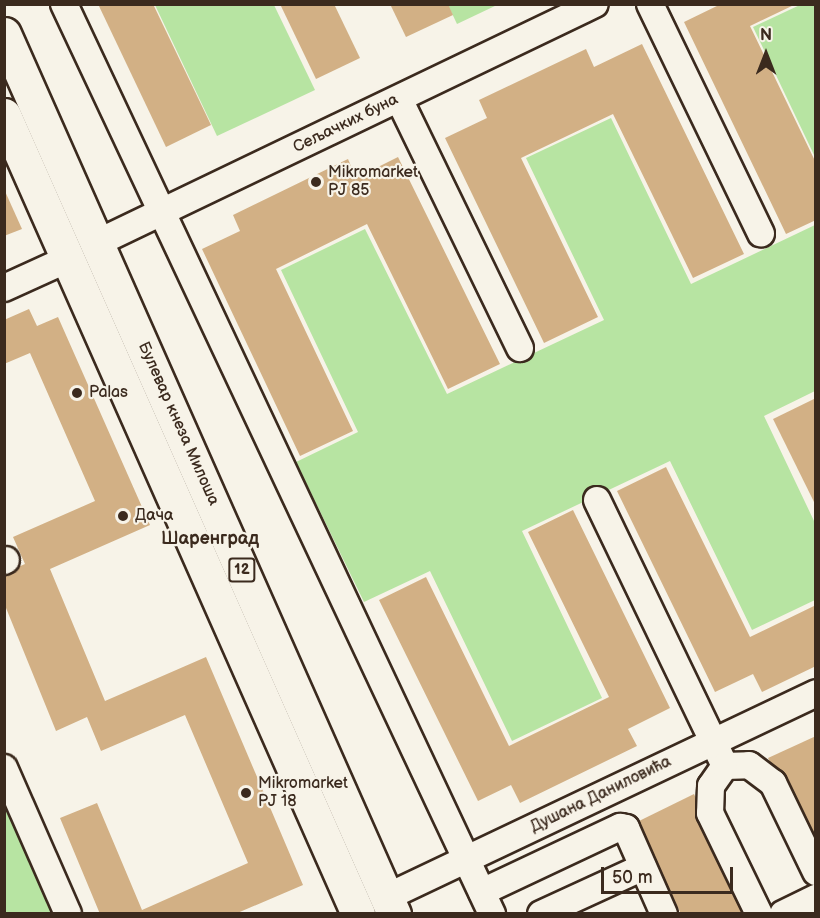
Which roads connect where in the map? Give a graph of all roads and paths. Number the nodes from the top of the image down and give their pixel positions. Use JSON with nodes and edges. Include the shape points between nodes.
{"nodes":[{"id":1,"x":64,"y":4,"type":"edge"},
{"id":2,"x":595,"y":4,"type":"edge"},
{"id":3,"x":650,"y":4,"type":"edge"},
{"id":4,"x":4,"y":34,"type":"edge"},
{"id":5,"x":399,"y":99,"type":"junction"},
{"id":6,"x":4,"y":115,"type":"edge"},
{"id":7,"x":160,"y":214,"type":"junction"},
{"id":8,"x":760,"y":234,"type":"dead end"},
{"id":9,"x":97,"y":243,"type":"junction"},
{"id":10,"x":68,"y":260,"type":"junction"},
{"id":11,"x":4,"y":288,"type":"edge"},
{"id":12,"x":520,"y":348,"type":"dead end"},
{"id":13,"x":597,"y":500,"type":"dead end"},
{"id":14,"x":816,"y":693,"type":"edge"},
{"id":15,"x":713,"y":742,"type":"junction"},
{"id":16,"x":724,"y":766,"type":"junction"},
{"id":17,"x":4,"y":768,"type":"edge"},
{"id":18,"x":467,"y":860,"type":"junction"},
{"id":19,"x":643,"y":867,"type":"junction"},
{"id":20,"x":816,"y":872,"type":"edge"},
{"id":21,"x":816,"y":898,"type":"edge"},
{"id":22,"x":487,"y":903,"type":"edge"},
{"id":23,"x":391,"y":905,"type":"edge"},
{"id":24,"x":348,"y":910,"type":"edge"},
{"id":25,"x":656,"y":911,"type":"edge"},
{"id":26,"x":68,"y":914,"type":"edge"},
{"id":27,"x":541,"y":914,"type":"edge"},
{"id":28,"x":759,"y":914,"type":"edge"},
{"id":29,"x":783,"y":914,"type":"edge"}],
"edges":[{"from":1,"to":7,"type":"street"},
{"from":2,"to":5,"type":"street","name":"Сељачких буна"},
{"from":3,"to":8,"type":"street"},
{"from":4,"to":9,"type":"main road","name":"Булевар кнеза Милоша","number":"12"},
{"from":5,"to":7,"type":"street","name":"Сељачких буна"},
{"from":5,"to":12,"type":"street"},
{"from":6,"to":10,"type":"main road","name":"Булевар кнеза Милоша","number":"12"},
{"from":7,"to":9,"type":"street","name":"Сељачких буна"},
{"from":7,"to":18,"type":"street"},
{"from":9,"to":23,"type":"main road","name":"Булевар кнеза Милоша","number":"12"},
{"from":10,"to":11,"type":"street"},
{"from":10,"to":24,"type":"main road","name":"Булевар кнеза Милоша","number":"12"},
{"from":13,"to":15,"type":"street"},
{"from":14,"to":15,"type":"street","name":"Душана Даниловића"},
{"from":15,"to":16,"type":"street"},
{"from":15,"to":18,"type":"street","name":"Душана Даниловића"},
{"from":16,"to":20,"type":"street","via":[[749,765],[773,783]]},
{"from":16,"to":28,"type":"street","via":[[711,786],[710,813]]},
{"from":17,"to":26,"type":"street"},
{"from":18,"to":22,"type":"street"},
{"from":18,"to":23,"type":"street","name":"Душана Даниловића"},
{"from":19,"to":22,"type":"street","via":[[626,828],[620,827]]},
{"from":19,"to":25,"type":"street"},
{"from":19,"to":27,"type":"street"},
{"from":21,"to":29,"type":"street"}]}
